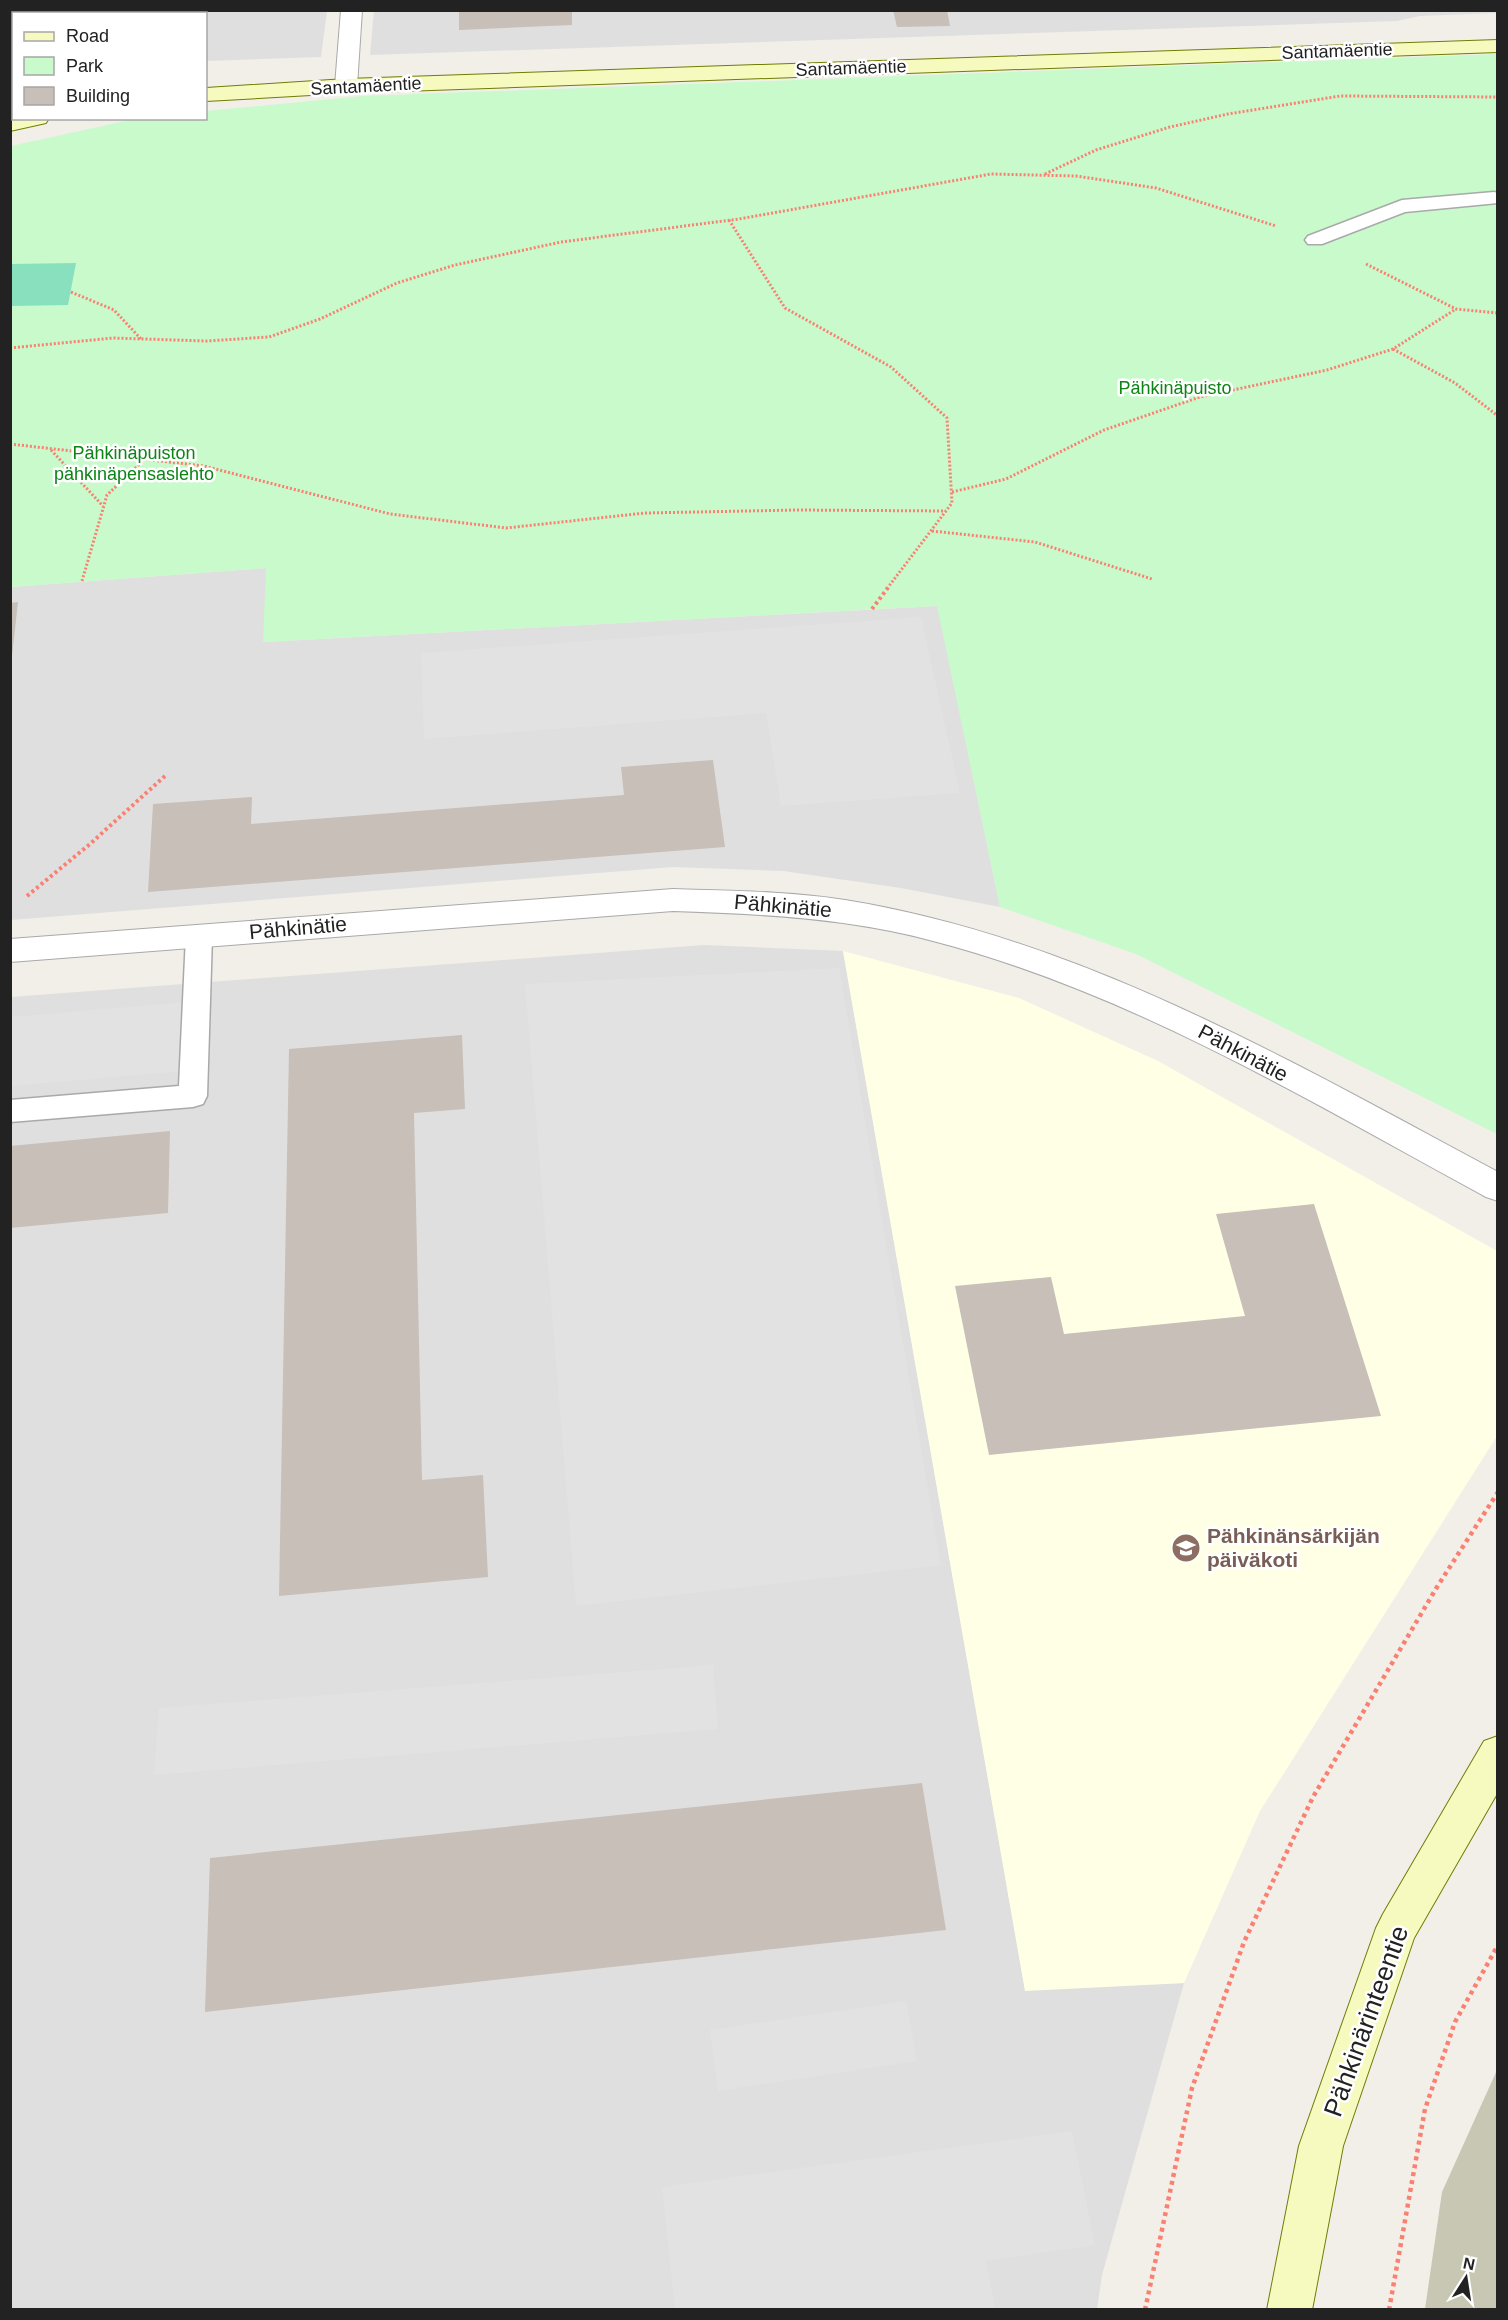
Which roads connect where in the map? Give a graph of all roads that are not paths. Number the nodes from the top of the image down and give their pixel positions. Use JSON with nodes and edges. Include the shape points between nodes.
{"nodes":[{"id":1,"x":352,"y":10,"type":"edge"},
{"id":2,"x":1497,"y":46,"type":"edge"},
{"id":3,"x":346,"y":86,"type":"junction"},
{"id":4,"x":207,"y":95,"type":"edge"},
{"id":5,"x":29,"y":120,"type":"edge"},
{"id":6,"x":10,"y":124,"type":"edge"},
{"id":7,"x":1494,"y":198,"type":"dead end"},
{"id":8,"x":1315,"y":240,"type":"road end"},
{"id":9,"x":199,"y":936,"type":"junction"},
{"id":10,"x":10,"y":951,"type":"edge"},
{"id":11,"x":10,"y":1111,"type":"edge"},
{"id":12,"x":1497,"y":1188,"type":"edge"},
{"id":13,"x":1497,"y":1754,"type":"edge"},
{"id":14,"x":1289,"y":2310,"type":"edge"}],
"edges":[{"from":1,"to":3,"type":"street"},
{"from":2,"to":3,"type":"street","name":"Santamäentie"},
{"from":3,"to":4,"type":"street","name":"Santamäentie"},
{"from":5,"to":6,"type":"street"},
{"from":7,"to":8,"type":"lane","via":[[1402,206]]},
{"from":9,"to":10,"type":"street","name":"Pähkinätie"},
{"from":9,"to":11,"type":"lane","via":[[193,1096]]},
{"from":9,"to":12,"type":"street","name":"Pähkinätie","via":[[673,900],[845,911],[1006,951],[1093,982],[1185,1022]]},
{"from":13,"to":14,"type":"street","name":"Pähkinärinteentie","via":[[1397,1928],[1321,2146]]}]}
